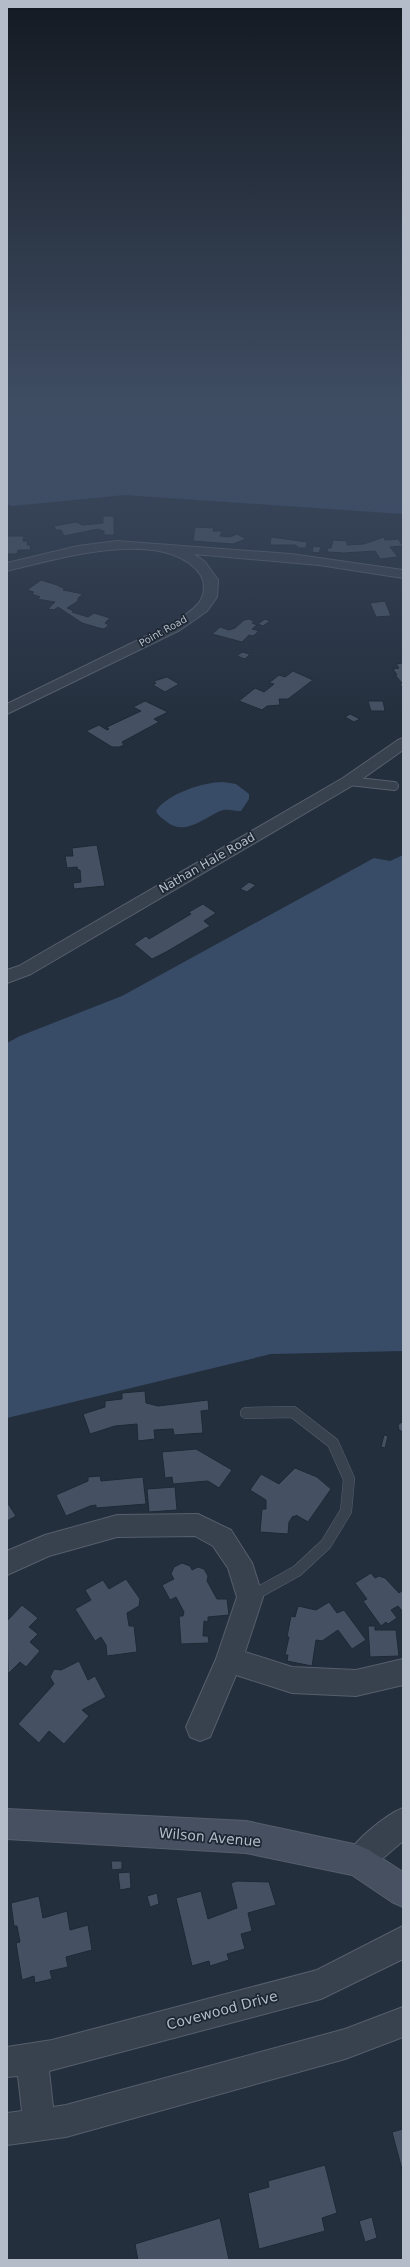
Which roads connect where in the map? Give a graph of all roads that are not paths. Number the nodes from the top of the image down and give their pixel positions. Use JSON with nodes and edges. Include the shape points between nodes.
{"nodes":[{"id":1,"x":165,"y":548,"type":"junction"},
{"id":2,"x":7,"y":567,"type":"edge"},
{"id":3,"x":403,"y":574,"type":"edge"},
{"id":4,"x":7,"y":710,"type":"edge"},
{"id":5,"x":403,"y":743,"type":"edge"},
{"id":6,"x":349,"y":781,"type":"junction"},
{"id":7,"x":394,"y":786,"type":"dead end"},
{"id":8,"x":7,"y":978,"type":"edge"},
{"id":9,"x":246,"y":1413,"type":"dead end"},
{"id":10,"x":7,"y":1563,"type":"edge"},
{"id":11,"x":250,"y":1597,"type":"junction"},
{"id":12,"x":229,"y":1660,"type":"junction"},
{"id":13,"x":403,"y":1672,"type":"edge"},
{"id":14,"x":200,"y":1727,"type":"dead end"},
{"id":15,"x":403,"y":1822,"type":"edge"},
{"id":16,"x":7,"y":1824,"type":"edge"},
{"id":17,"x":358,"y":1861,"type":"junction"},
{"id":18,"x":403,"y":1891,"type":"edge"},
{"id":19,"x":403,"y":1941,"type":"edge"},
{"id":20,"x":403,"y":2022,"type":"edge"},
{"id":21,"x":20,"y":2060,"type":"edge"},
{"id":22,"x":38,"y":2124,"type":"junction"},
{"id":23,"x":7,"y":2129,"type":"edge"}],
"edges":[{"from":1,"to":2,"type":"street","name":"Point Road","via":[[109,546],[78,550]]},
{"from":1,"to":3,"type":"street","via":[[290,558],[375,568]]},
{"from":1,"to":4,"type":"street","name":"Point Road","via":[[184,553],[200,565],[212,580],[210,597],[202,608],[175,627]]},
{"from":5,"to":6,"type":"street","name":"Nathan Hale Road"},
{"from":6,"to":7,"type":"lane"},
{"from":6,"to":8,"type":"street","name":"Nathan Hale Road","via":[[25,970]]},
{"from":9,"to":11,"type":"lane","via":[[294,1412],[333,1443],[349,1479],[346,1511],[326,1544],[297,1571]]},
{"from":10,"to":11,"type":"street","via":[[45,1546],[117,1526],[198,1525],[222,1538],[239,1563]]},
{"from":11,"to":12,"type":"street"},
{"from":12,"to":13,"type":"street","via":[[292,1680],[356,1683]]},
{"from":12,"to":14,"type":"street"},
{"from":15,"to":17,"type":"street"},
{"from":16,"to":17,"type":"main road","name":"Wilson Avenue","via":[[246,1837]]},
{"from":17,"to":18,"type":"main road","name":"Wilson Avenue"},
{"from":19,"to":21,"type":"street","name":"Covewood Drive","via":[[321,1984],[52,2055]]},
{"from":20,"to":22,"type":"street","via":[[345,2044],[66,2121]]},
{"from":21,"to":22,"type":"street","name":"Covewood Drive"},
{"from":22,"to":23,"type":"street"}]}
